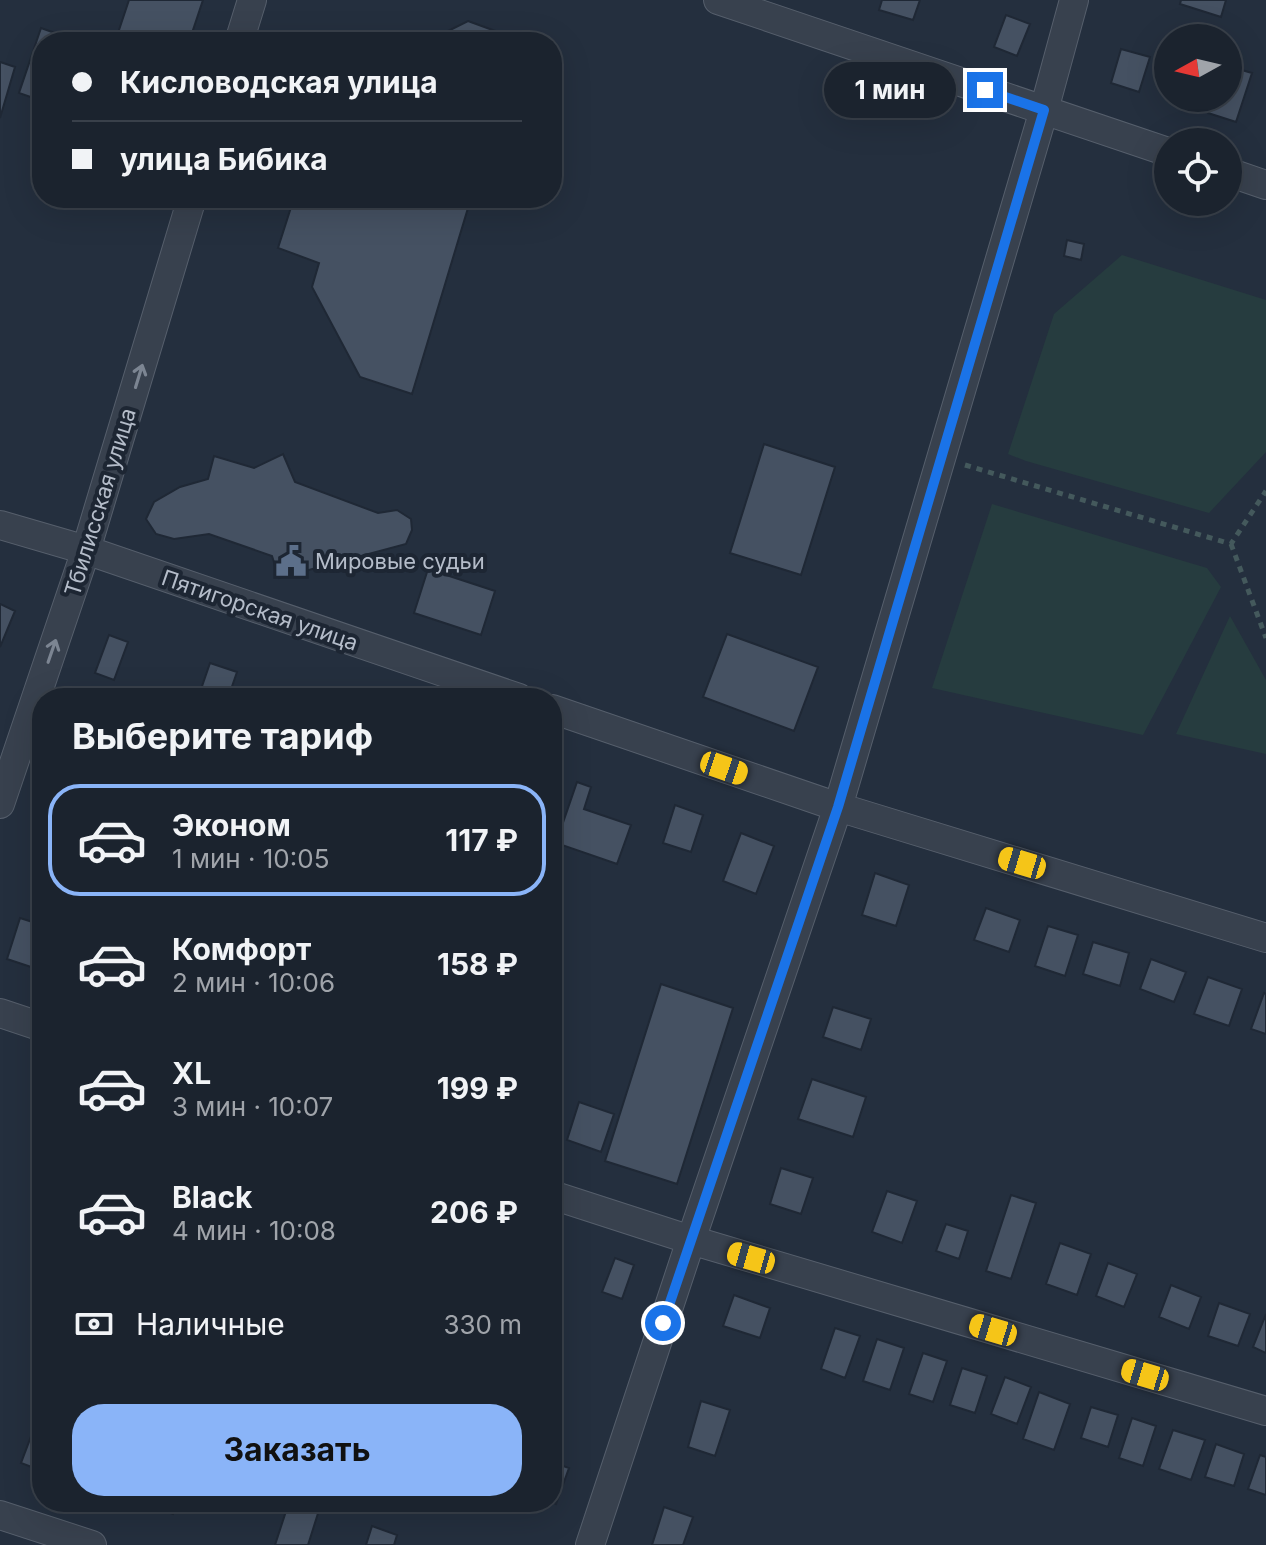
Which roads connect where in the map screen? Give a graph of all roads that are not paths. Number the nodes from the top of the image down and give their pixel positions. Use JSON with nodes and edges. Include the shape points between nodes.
{"nodes":[{"id":1,"x":252,"y":0,"type":"edge"},
{"id":2,"x":718,"y":0,"type":"edge"},
{"id":3,"x":1074,"y":0,"type":"edge"},
{"id":4,"x":242,"y":32,"type":"edge"},
{"id":5,"x":1044,"y":110,"type":"junction"},
{"id":6,"x":1154,"y":147,"type":"edge"},
{"id":7,"x":1242,"y":177,"type":"edge"},
{"id":8,"x":1266,"y":185,"type":"edge"},
{"id":9,"x":189,"y":208,"type":"edge"},
{"id":10,"x":0,"y":525,"type":"edge"},
{"id":11,"x":86,"y":550,"type":"junction"},
{"id":12,"x":39,"y":688,"type":"edge"},
{"id":13,"x":490,"y":688,"type":"edge"},
{"id":14,"x":32,"y":709,"type":"edge"},
{"id":15,"x":562,"y":712,"type":"edge"},
{"id":16,"x":0,"y":804,"type":"edge"},
{"id":17,"x":838,"y":807,"type":"junction"},
{"id":18,"x":1266,"y":938,"type":"edge"},
{"id":19,"x":0,"y":1013,"type":"edge"},
{"id":20,"x":32,"y":1024,"type":"edge"},
{"id":21,"x":562,"y":1198,"type":"edge"},
{"id":22,"x":691,"y":1240,"type":"junction"},
{"id":23,"x":1266,"y":1411,"type":"edge"},
{"id":24,"x":0,"y":1515,"type":"edge"},
{"id":25,"x":92,"y":1545,"type":"edge"},
{"id":26,"x":590,"y":1545,"type":"edge"}],
"edges":[{"from":1,"to":4,"type":"street"},
{"from":2,"to":5,"type":"street"},
{"from":3,"to":5,"type":"street"},
{"from":5,"to":6,"type":"street"},
{"from":5,"to":17,"type":"street"},
{"from":7,"to":8,"type":"street"},
{"from":11,"to":9,"type":"street","name":"Тбилисская улица","one_way":true},
{"from":10,"to":11,"type":"street","name":"Пятигорская улица"},
{"from":12,"to":11,"type":"street","name":"Тбилисская улица","one_way":true},
{"from":11,"to":13,"type":"street","name":"Пятигорская улица"},
{"from":16,"to":14,"type":"street","name":"Тбилисская улица","one_way":true},
{"from":15,"to":17,"type":"street"},
{"from":17,"to":18,"type":"street"},
{"from":17,"to":22,"type":"street"},
{"from":19,"to":20,"type":"street"},
{"from":21,"to":22,"type":"street"},
{"from":22,"to":23,"type":"street"},
{"from":22,"to":26,"type":"street"},
{"from":24,"to":25,"type":"street"}]}
